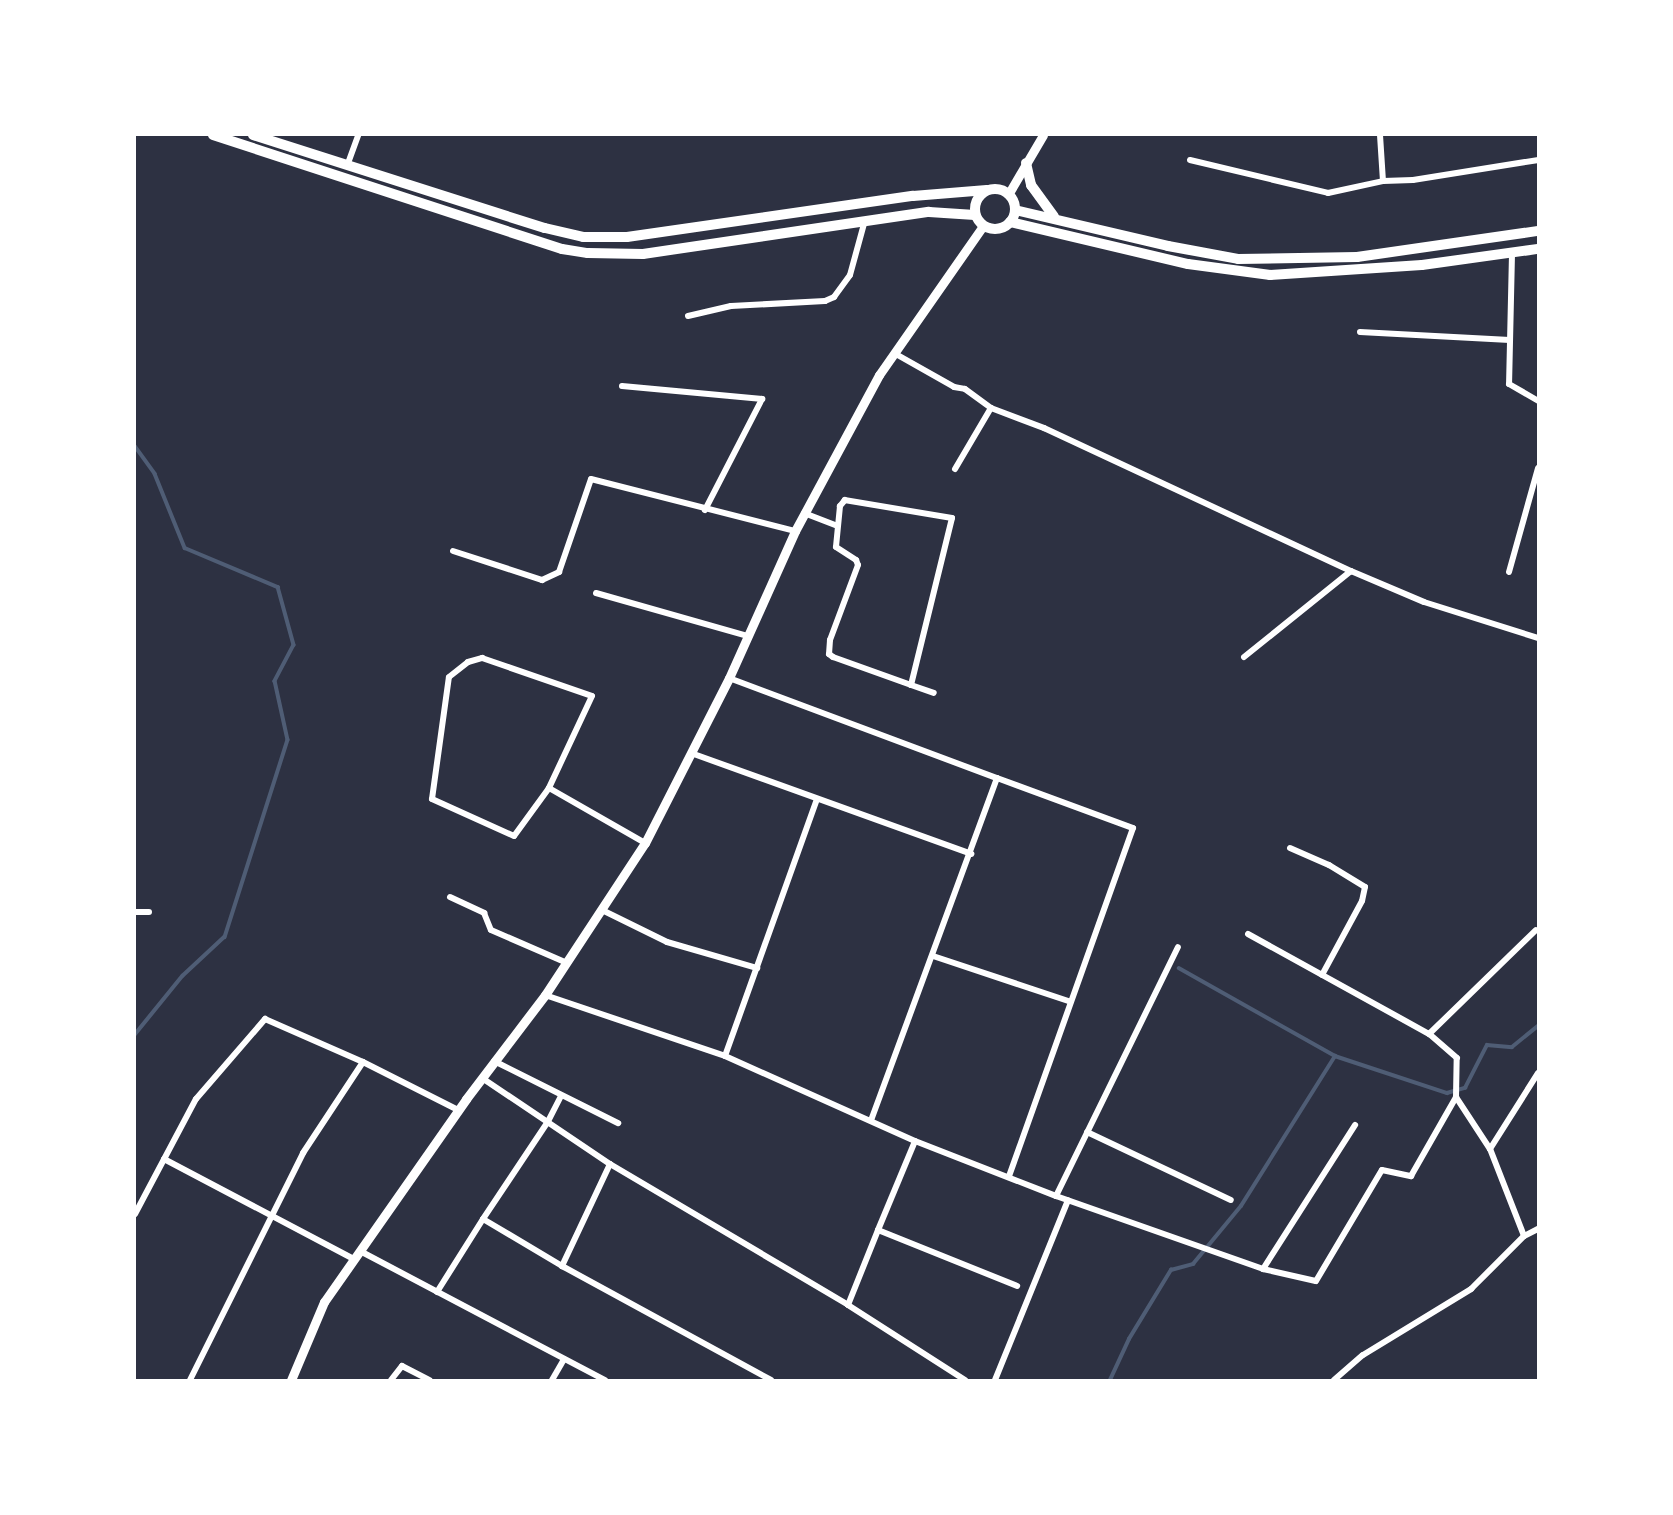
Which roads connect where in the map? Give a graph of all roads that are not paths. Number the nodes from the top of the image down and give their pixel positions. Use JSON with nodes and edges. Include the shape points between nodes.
{"nodes":[{"id":1,"x":213,"y":135,"type":"edge"},
{"id":2,"x":253,"y":135,"type":"edge"},
{"id":3,"x":358,"y":135,"type":"edge"},
{"id":4,"x":1043,"y":135,"type":"edge"},
{"id":5,"x":1380,"y":135,"type":"edge"},
{"id":6,"x":1190,"y":160,"type":"dead end"},
{"id":7,"x":1538,"y":160,"type":"edge"},
{"id":8,"x":1026,"y":163,"type":"junction"},
{"id":9,"x":347,"y":166,"type":"junction"},
{"id":10,"x":1382,"y":181,"type":"junction"},
{"id":11,"x":986,"y":190,"type":"junction"},
{"id":12,"x":1009,"y":193,"type":"junction"},
{"id":13,"x":1015,"y":210,"type":"junction"},
{"id":14,"x":975,"y":215,"type":"junction"},
{"id":15,"x":1056,"y":218,"type":"junction"},
{"id":16,"x":865,"y":220,"type":"junction"},
{"id":17,"x":1010,"y":222,"type":"junction"},
{"id":18,"x":984,"y":226,"type":"junction"},
{"id":19,"x":1538,"y":231,"type":"edge"},
{"id":20,"x":1538,"y":249,"type":"edge"},
{"id":21,"x":1512,"y":254,"type":"junction"},
{"id":22,"x":688,"y":316,"type":"dead end"},
{"id":23,"x":1360,"y":332,"type":"dead end"},
{"id":24,"x":1510,"y":340,"type":"junction"},
{"id":25,"x":894,"y":353,"type":"junction"},
{"id":26,"x":622,"y":386,"type":"dead end"},
{"id":27,"x":1538,"y":401,"type":"edge"},
{"id":28,"x":991,"y":408,"type":"junction"},
{"id":29,"x":955,"y":468,"type":"dead end"},
{"id":30,"x":1538,"y":468,"type":"edge"},
{"id":31,"x":705,"y":510,"type":"junction"},
{"id":32,"x":804,"y":513,"type":"junction"},
{"id":33,"x":836,"y":525,"type":"junction"},
{"id":34,"x":795,"y":531,"type":"junction"},
{"id":35,"x":453,"y":551,"type":"dead end"},
{"id":36,"x":1351,"y":571,"type":"junction"},
{"id":37,"x":1509,"y":572,"type":"dead end"},
{"id":38,"x":596,"y":593,"type":"dead end"},
{"id":39,"x":748,"y":636,"type":"junction"},
{"id":40,"x":1538,"y":638,"type":"edge"},
{"id":41,"x":1244,"y":657,"type":"dead end"},
{"id":42,"x":729,"y":678,"type":"junction"},
{"id":43,"x":911,"y":685,"type":"junction"},
{"id":44,"x":934,"y":693,"type":"dead end"},
{"id":45,"x":691,"y":753,"type":"junction"},
{"id":46,"x":997,"y":778,"type":"junction"},
{"id":47,"x":549,"y":788,"type":"junction"},
{"id":48,"x":817,"y":799,"type":"junction"},
{"id":49,"x":645,"y":843,"type":"junction"},
{"id":50,"x":1290,"y":848,"type":"dead end"},
{"id":51,"x":971,"y":854,"type":"junction"},
{"id":52,"x":450,"y":897,"type":"dead end"},
{"id":53,"x":602,"y":910,"type":"junction"},
{"id":54,"x":135,"y":912,"type":"edge"},
{"id":55,"x":149,"y":912,"type":"dead end"},
{"id":56,"x":1536,"y":930,"type":"edge"},
{"id":57,"x":1248,"y":934,"type":"dead end"},
{"id":58,"x":1178,"y":947,"type":"dead end"},
{"id":59,"x":933,"y":956,"type":"junction"},
{"id":60,"x":567,"y":963,"type":"junction"},
{"id":61,"x":757,"y":968,"type":"junction"},
{"id":62,"x":1322,"y":975,"type":"junction"},
{"id":63,"x":545,"y":995,"type":"junction"},
{"id":64,"x":1071,"y":1002,"type":"junction"},
{"id":65,"x":1429,"y":1034,"type":"junction"},
{"id":66,"x":725,"y":1056,"type":"junction"},
{"id":67,"x":363,"y":1062,"type":"junction"},
{"id":68,"x":494,"y":1062,"type":"junction"},
{"id":69,"x":1538,"y":1073,"type":"edge"},
{"id":70,"x":481,"y":1078,"type":"junction"},
{"id":71,"x":561,"y":1096,"type":"junction"},
{"id":72,"x":1456,"y":1097,"type":"junction"},
{"id":73,"x":458,"y":1110,"type":"junction"},
{"id":74,"x":871,"y":1121,"type":"junction"},
{"id":75,"x":547,"y":1123,"type":"junction"},
{"id":76,"x":618,"y":1123,"type":"dead end"},
{"id":77,"x":1355,"y":1125,"type":"dead end"},
{"id":78,"x":1087,"y":1132,"type":"junction"},
{"id":79,"x":915,"y":1141,"type":"junction"},
{"id":80,"x":1490,"y":1149,"type":"junction"},
{"id":81,"x":164,"y":1159,"type":"junction"},
{"id":82,"x":610,"y":1164,"type":"junction"},
{"id":83,"x":1009,"y":1177,"type":"junction"},
{"id":84,"x":1056,"y":1196,"type":"junction"},
{"id":85,"x":1068,"y":1200,"type":"junction"},
{"id":86,"x":1231,"y":1200,"type":"dead end"},
{"id":87,"x":135,"y":1214,"type":"edge"},
{"id":88,"x":271,"y":1216,"type":"junction"},
{"id":89,"x":483,"y":1219,"type":"junction"},
{"id":90,"x":1538,"y":1229,"type":"edge"},
{"id":91,"x":878,"y":1230,"type":"junction"},
{"id":92,"x":1524,"y":1236,"type":"junction"},
{"id":93,"x":357,"y":1255,"type":"junction"},
{"id":94,"x":562,"y":1266,"type":"junction"},
{"id":95,"x":1263,"y":1269,"type":"junction"},
{"id":96,"x":1017,"y":1286,"type":"dead end"},
{"id":97,"x":437,"y":1292,"type":"junction"},
{"id":98,"x":848,"y":1305,"type":"junction"},
{"id":99,"x":564,"y":1359,"type":"junction"},
{"id":100,"x":190,"y":1380,"type":"edge"},
{"id":101,"x":291,"y":1380,"type":"edge"},
{"id":102,"x":391,"y":1380,"type":"edge"},
{"id":103,"x":430,"y":1380,"type":"edge"},
{"id":104,"x":552,"y":1380,"type":"edge"},
{"id":105,"x":605,"y":1380,"type":"edge"},
{"id":106,"x":771,"y":1380,"type":"edge"},
{"id":107,"x":965,"y":1380,"type":"edge"},
{"id":108,"x":995,"y":1380,"type":"edge"},
{"id":109,"x":1334,"y":1380,"type":"edge"}],
"edges":[{"from":1,"to":16,"type":"main road","via":[[550,245],[588,253],[643,254]]},
{"from":2,"to":9,"type":"main road"},
{"from":3,"to":9,"type":"street"},
{"from":4,"to":8,"type":"main road"},
{"from":5,"to":10,"type":"street"},
{"from":6,"to":10,"type":"street","via":[[1328,193]]},
{"from":7,"to":10,"type":"street"},
{"from":8,"to":12,"type":"main road"},
{"from":8,"to":15,"type":"main road","via":[[1031,185]]},
{"from":9,"to":11,"type":"main road","via":[[545,228],[603,238]]},
{"from":11,"to":12,"type":"main road"},
{"from":11,"to":14,"type":"main road","via":[[976,202]]},
{"from":12,"to":13,"type":"main road"},
{"from":13,"to":15,"type":"main road"},
{"from":13,"to":17,"type":"main road"},
{"from":14,"to":16,"type":"main road","via":[[929,212]]},
{"from":14,"to":18,"type":"main road"},
{"from":15,"to":19,"type":"main road","via":[[1238,259],[1403,252]]},
{"from":16,"to":22,"type":"street","via":[[850,275],[834,297],[732,306]]},
{"from":17,"to":18,"type":"main road","via":[[1001,229]]},
{"from":17,"to":21,"type":"main road","via":[[1188,264],[1270,275]]},
{"from":18,"to":25,"type":"main road"},
{"from":20,"to":21,"type":"main road"},
{"from":21,"to":24,"type":"street"},
{"from":23,"to":24,"type":"street"},
{"from":24,"to":27,"type":"street","via":[[1509,384]]},
{"from":25,"to":28,"type":"street","via":[[965,389]]},
{"from":25,"to":32,"type":"main road"},
{"from":26,"to":31,"type":"street","via":[[762,399]]},
{"from":28,"to":29,"type":"street"},
{"from":28,"to":36,"type":"street","via":[[1044,428]]},
{"from":30,"to":37,"type":"street"},
{"from":31,"to":34,"type":"street"},
{"from":31,"to":35,"type":"street","via":[[591,479],[559,572],[542,580]]},
{"from":32,"to":33,"type":"street"},
{"from":32,"to":34,"type":"main road"},
{"from":33,"to":43,"type":"street","via":[[836,547],[858,565],[829,654]]},
{"from":33,"to":43,"type":"street","via":[[841,502],[849,500],[952,518]]},
{"from":34,"to":39,"type":"main road"},
{"from":36,"to":40,"type":"street","via":[[1424,602]]},
{"from":36,"to":41,"type":"street"},
{"from":38,"to":39,"type":"street"},
{"from":39,"to":42,"type":"main road"},
{"from":42,"to":45,"type":"main road"},
{"from":42,"to":46,"type":"street"},
{"from":43,"to":44,"type":"street"},
{"from":45,"to":48,"type":"street"},
{"from":45,"to":49,"type":"main road"},
{"from":46,"to":51,"type":"street"},
{"from":46,"to":64,"type":"street","via":[[1133,828]]},
{"from":47,"to":47,"type":"street","via":[[592,696],[482,657],[468,662],[449,677],[432,799],[514,836]]},
{"from":47,"to":49,"type":"street"},
{"from":48,"to":51,"type":"street"},
{"from":48,"to":61,"type":"street"},
{"from":49,"to":53,"type":"main road"},
{"from":50,"to":62,"type":"street","via":[[1365,887]]},
{"from":51,"to":59,"type":"street"},
{"from":52,"to":60,"type":"street","via":[[484,913],[491,930]]},
{"from":53,"to":60,"type":"main road"},
{"from":53,"to":61,"type":"street","via":[[667,942]]},
{"from":54,"to":55,"type":"street"},
{"from":56,"to":65,"type":"street"},
{"from":57,"to":62,"type":"street"},
{"from":58,"to":78,"type":"street"},
{"from":59,"to":64,"type":"street"},
{"from":59,"to":74,"type":"street"},
{"from":60,"to":63,"type":"main road"},
{"from":61,"to":66,"type":"street"},
{"from":62,"to":65,"type":"street"},
{"from":63,"to":66,"type":"street"},
{"from":63,"to":68,"type":"main road"},
{"from":64,"to":83,"type":"street"},
{"from":65,"to":72,"type":"street","via":[[1457,1058]]},
{"from":66,"to":74,"type":"street"},
{"from":67,"to":73,"type":"street"},
{"from":67,"to":81,"type":"street","via":[[265,1019],[196,1099]]},
{"from":67,"to":88,"type":"street","via":[[303,1153]]},
{"from":68,"to":70,"type":"main road"},
{"from":68,"to":71,"type":"street"},
{"from":69,"to":80,"type":"street"},
{"from":70,"to":73,"type":"main road"},
{"from":70,"to":75,"type":"street"},
{"from":71,"to":75,"type":"street"},
{"from":71,"to":76,"type":"street"},
{"from":72,"to":80,"type":"street"},
{"from":72,"to":95,"type":"street","via":[[1411,1176],[1382,1170],[1316,1281]]},
{"from":73,"to":93,"type":"main road"},
{"from":74,"to":79,"type":"street"},
{"from":75,"to":82,"type":"street"},
{"from":75,"to":89,"type":"street"},
{"from":77,"to":95,"type":"street"},
{"from":78,"to":84,"type":"street"},
{"from":78,"to":86,"type":"street"},
{"from":79,"to":83,"type":"street"},
{"from":79,"to":91,"type":"street"},
{"from":80,"to":92,"type":"street"},
{"from":81,"to":87,"type":"street"},
{"from":81,"to":88,"type":"street"},
{"from":82,"to":94,"type":"street"},
{"from":82,"to":98,"type":"street"},
{"from":83,"to":84,"type":"street"},
{"from":84,"to":85,"type":"street"},
{"from":85,"to":95,"type":"street"},
{"from":85,"to":108,"type":"street"},
{"from":88,"to":93,"type":"street"},
{"from":88,"to":100,"type":"street"},
{"from":89,"to":94,"type":"street"},
{"from":89,"to":97,"type":"street"},
{"from":90,"to":92,"type":"street"},
{"from":91,"to":96,"type":"street"},
{"from":91,"to":98,"type":"street"},
{"from":92,"to":109,"type":"street","via":[[1471,1289],[1363,1355]]},
{"from":93,"to":97,"type":"street"},
{"from":93,"to":101,"type":"main road","via":[[324,1303]]},
{"from":94,"to":106,"type":"street"},
{"from":97,"to":99,"type":"street"},
{"from":98,"to":107,"type":"street"},
{"from":99,"to":104,"type":"street"},
{"from":99,"to":105,"type":"street"},
{"from":102,"to":103,"type":"street","via":[[402,1366]]}]}
